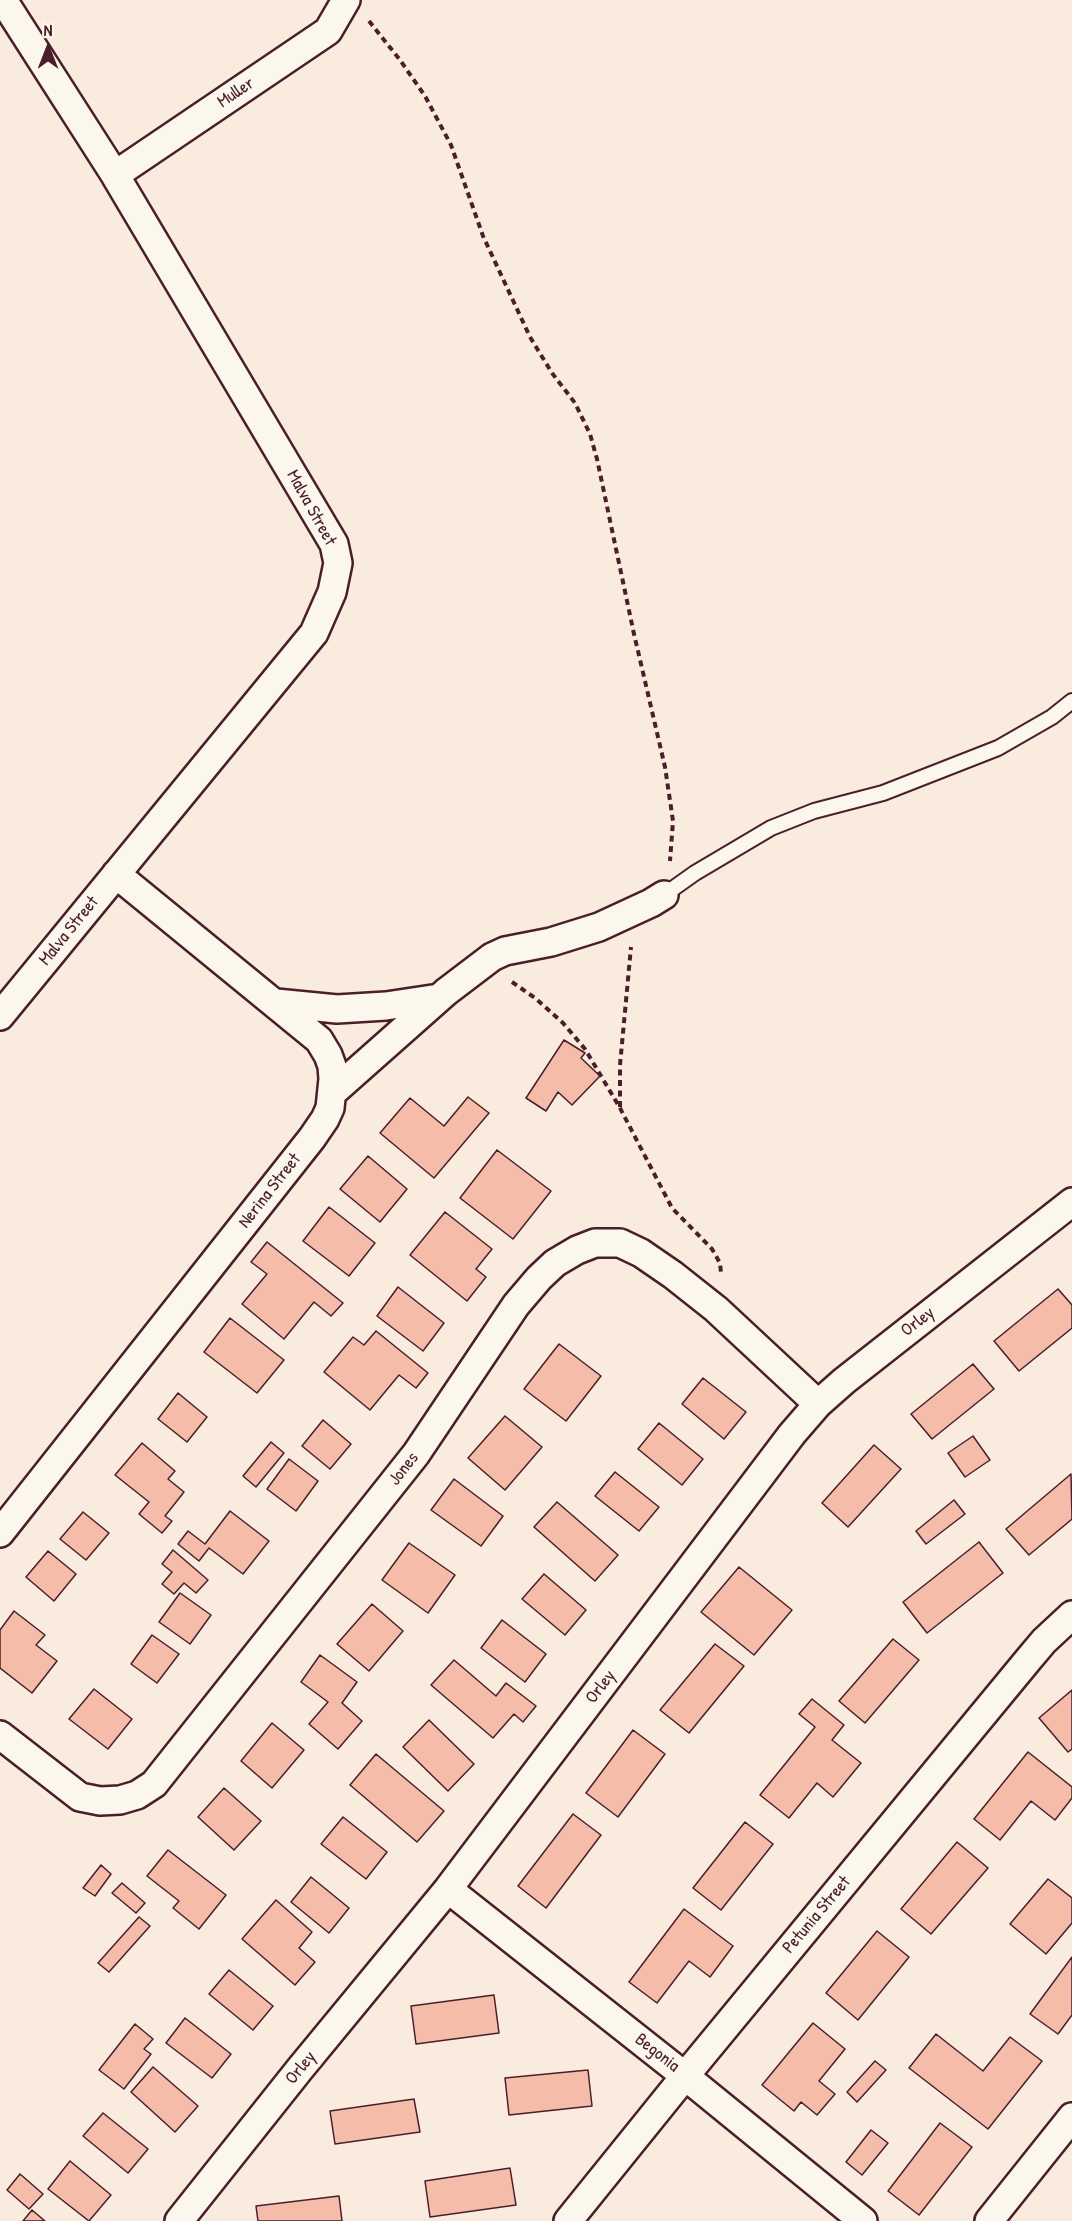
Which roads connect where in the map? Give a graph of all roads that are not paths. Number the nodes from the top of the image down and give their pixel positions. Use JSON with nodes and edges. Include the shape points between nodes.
{"nodes":[{"id":1,"x":3,"y":0,"type":"edge"},
{"id":2,"x":355,"y":8,"type":"edge"},
{"id":3,"x":115,"y":175,"type":"junction"},
{"id":4,"x":1072,"y":701,"type":"edge"},
{"id":5,"x":116,"y":874,"type":"junction"},
{"id":6,"x":664,"y":895,"type":"joint"},
{"id":7,"x":439,"y":998,"type":"junction"},
{"id":8,"x":276,"y":1003,"type":"junction"},
{"id":9,"x":0,"y":1016,"type":"edge"},
{"id":10,"x":332,"y":1093,"type":"junction"},
{"id":11,"x":1072,"y":1202,"type":"edge"},
{"id":12,"x":818,"y":1404,"type":"junction"},
{"id":13,"x":0,"y":1533,"type":"edge"},
{"id":14,"x":1072,"y":1615,"type":"edge"},
{"id":15,"x":0,"y":1735,"type":"edge"},
{"id":16,"x":448,"y":1889,"type":"junction"},
{"id":17,"x":685,"y":2076,"type":"junction"},
{"id":18,"x":1072,"y":2117,"type":"edge"},
{"id":19,"x":179,"y":2221,"type":"edge"},
{"id":20,"x":568,"y":2221,"type":"edge"},
{"id":21,"x":863,"y":2221,"type":"edge"},
{"id":22,"x":989,"y":2221,"type":"edge"}],
"edges":[{"from":1,"to":3,"type":"street","name":"Malva Street"},
{"from":2,"to":3,"type":"street","name":"Muller","via":[[328,31]]},
{"from":3,"to":5,"type":"street","name":"Malva Street","via":[[334,544],[338,563],[332,592],[314,633]]},
{"from":4,"to":6,"type":"lane","via":[[999,748],[883,793],[814,811],[771,828]]},
{"from":5,"to":8,"type":"street","name":"Nerina Street"},
{"from":5,"to":9,"type":"street","name":"Malva Street"},
{"from":6,"to":7,"type":"street","via":[[599,927],[505,951]]},
{"from":7,"to":8,"type":"street","via":[[337,1009]]},
{"from":7,"to":10,"type":"street"},
{"from":8,"to":10,"type":"street","name":"Nerina Street","via":[[319,1040],[332,1066]]},
{"from":10,"to":13,"type":"street","name":"Nerina Street","via":[[330,1108],[312,1138]]},
{"from":11,"to":12,"type":"street","name":"Orley"},
{"from":12,"to":15,"type":"street","name":"Jones","via":[[716,1309],[641,1253],[620,1243],[595,1243],[577,1250],[547,1271],[516,1305],[416,1454],[154,1784],[137,1796],[120,1800],[80,1797]]},
{"from":12,"to":16,"type":"street","name":"Orley"},
{"from":14,"to":17,"type":"street","name":"Petunia Street","via":[[1044,1641]]},
{"from":16,"to":17,"type":"street","name":"Begonia"},
{"from":16,"to":19,"type":"street","name":"Orley"},
{"from":17,"to":20,"type":"street","name":"Petunia Street"},
{"from":17,"to":21,"type":"street","name":"Begonia"},
{"from":18,"to":22,"type":"street"}]}
